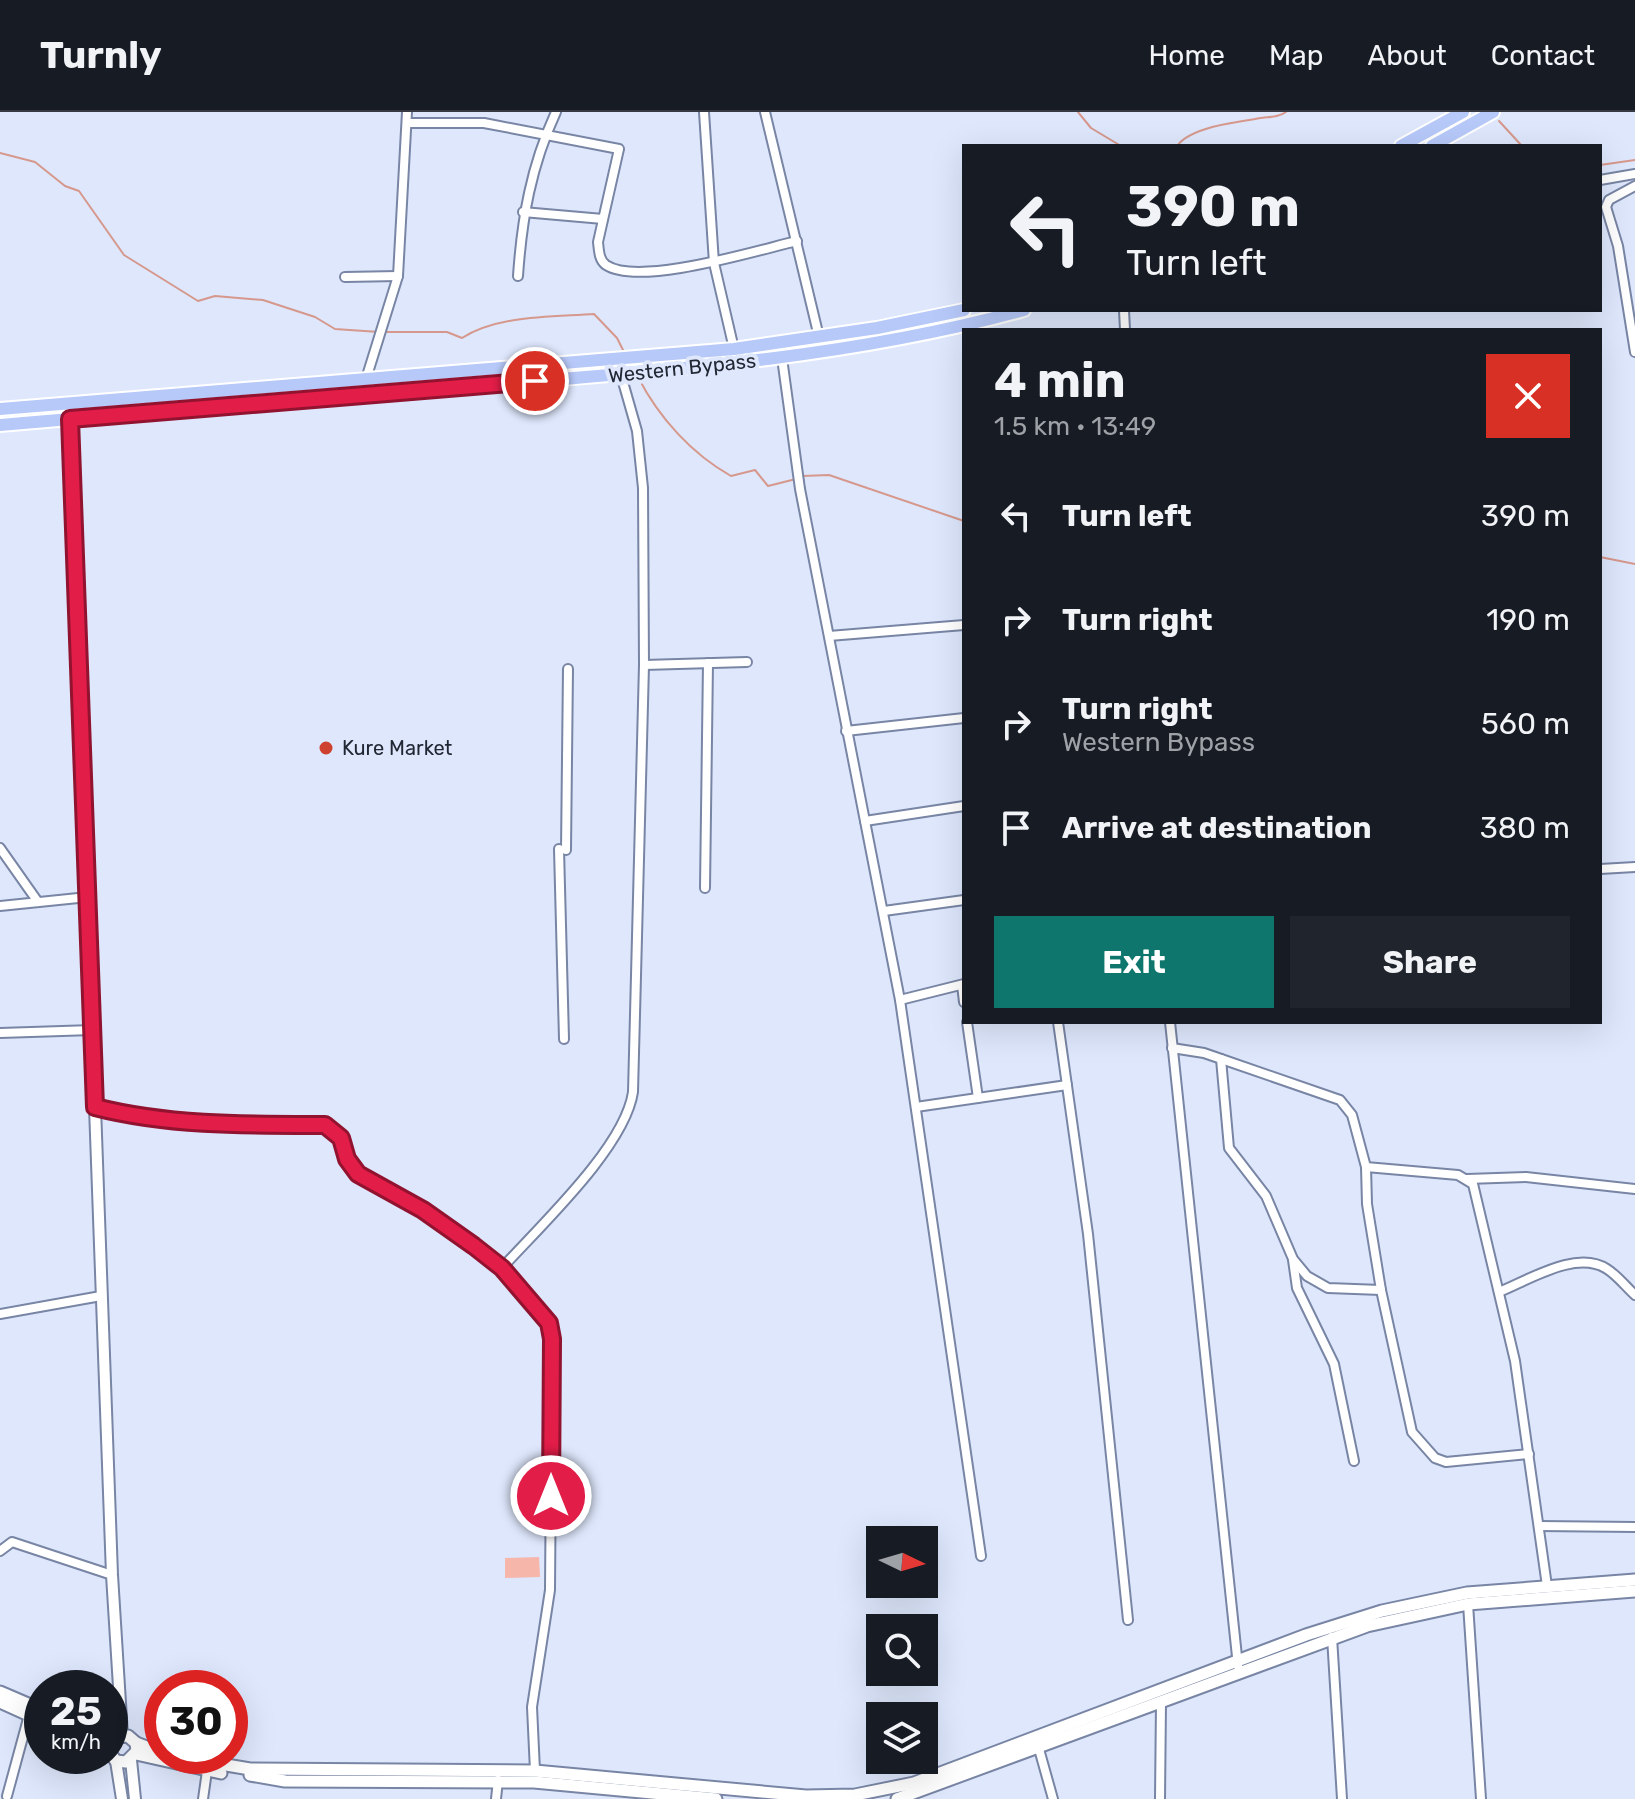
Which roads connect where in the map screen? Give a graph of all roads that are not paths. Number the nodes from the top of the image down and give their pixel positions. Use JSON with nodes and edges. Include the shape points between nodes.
{"nodes":[{"id":1,"x":407,"y":112,"type":"edge"},
{"id":2,"x":556,"y":112,"type":"edge"},
{"id":3,"x":704,"y":112,"type":"edge"},
{"id":4,"x":765,"y":112,"type":"edge"},
{"id":5,"x":1463,"y":112,"type":"edge"},
{"id":6,"x":1493,"y":112,"type":"edge"},
{"id":7,"x":407,"y":123,"type":"junction"},
{"id":8,"x":545,"y":135,"type":"junction"},
{"id":9,"x":1405,"y":144,"type":"edge"},
{"id":10,"x":1436,"y":144,"type":"edge"},
{"id":11,"x":1635,"y":174,"type":"edge"},
{"id":12,"x":1602,"y":180,"type":"edge"},
{"id":13,"x":1635,"y":186,"type":"edge"},
{"id":14,"x":523,"y":212,"type":"junction"},
{"id":15,"x":603,"y":219,"type":"junction"},
{"id":16,"x":797,"y":241,"type":"junction"},
{"id":17,"x":714,"y":263,"type":"junction"},
{"id":18,"x":398,"y":276,"type":"junction"},
{"id":19,"x":518,"y":276,"type":"dead end"},
{"id":20,"x":345,"y":277,"type":"dead end"},
{"id":21,"x":962,"y":310,"type":"edge"},
{"id":22,"x":1015,"y":312,"type":"edge"},
{"id":23,"x":819,"y":337,"type":"junction"},
{"id":24,"x":734,"y":349,"type":"junction"},
{"id":25,"x":1635,"y":352,"type":"edge"},
{"id":26,"x":782,"y":358,"type":"junction"},
{"id":27,"x":624,"y":374,"type":"junction"},
{"id":28,"x":366,"y":379,"type":"junction"},
{"id":29,"x":0,"y":409,"type":"edge"},
{"id":30,"x":70,"y":419,"type":"junction"},
{"id":31,"x":0,"y":425,"type":"edge"},
{"id":32,"x":962,"y":625,"type":"edge"},
{"id":33,"x":829,"y":636,"type":"junction"},
{"id":34,"x":747,"y":662,"type":"dead end"},
{"id":35,"x":708,"y":663,"type":"junction"},
{"id":36,"x":644,"y":665,"type":"junction"},
{"id":37,"x":568,"y":669,"type":"dead end"},
{"id":38,"x":962,"y":718,"type":"edge"},
{"id":39,"x":846,"y":731,"type":"junction"},
{"id":40,"x":962,"y":806,"type":"edge"},
{"id":41,"x":865,"y":821,"type":"junction"},
{"id":42,"x":0,"y":848,"type":"edge"},
{"id":43,"x":1635,"y":867,"type":"edge"},
{"id":44,"x":1602,"y":869,"type":"edge"},
{"id":45,"x":705,"y":888,"type":"dead end"},
{"id":46,"x":88,"y":897,"type":"junction"},
{"id":47,"x":962,"y":900,"type":"edge"},
{"id":48,"x":38,"y":902,"type":"junction"},
{"id":49,"x":0,"y":906,"type":"edge"},
{"id":50,"x":884,"y":911,"type":"junction"},
{"id":51,"x":962,"y":985,"type":"edge"},
{"id":52,"x":900,"y":1000,"type":"junction"},
{"id":53,"x":967,"y":1024,"type":"edge"},
{"id":54,"x":1058,"y":1024,"type":"edge"},
{"id":55,"x":1170,"y":1024,"type":"edge"},
{"id":56,"x":93,"y":1030,"type":"junction"},
{"id":57,"x":0,"y":1033,"type":"edge"},
{"id":58,"x":564,"y":1039,"type":"dead end"},
{"id":59,"x":1172,"y":1048,"type":"junction"},
{"id":60,"x":1221,"y":1059,"type":"junction"},
{"id":61,"x":1067,"y":1085,"type":"junction"},
{"id":62,"x":978,"y":1098,"type":"junction"},
{"id":63,"x":95,"y":1107,"type":"junction"},
{"id":64,"x":916,"y":1107,"type":"junction"},
{"id":65,"x":1366,"y":1167,"type":"junction"},
{"id":66,"x":1467,"y":1179,"type":"junction"},
{"id":67,"x":1635,"y":1189,"type":"edge"},
{"id":68,"x":1293,"y":1259,"type":"junction"},
{"id":69,"x":502,"y":1268,"type":"junction"},
{"id":70,"x":1381,"y":1290,"type":"junction"},
{"id":71,"x":1499,"y":1292,"type":"junction"},
{"id":72,"x":1635,"y":1295,"type":"edge"},
{"id":73,"x":101,"y":1296,"type":"junction"},
{"id":74,"x":0,"y":1314,"type":"edge"},
{"id":75,"x":1529,"y":1454,"type":"junction"},
{"id":76,"x":1354,"y":1461,"type":"dead end"},
{"id":77,"x":1539,"y":1526,"type":"junction"},
{"id":78,"x":1635,"y":1527,"type":"edge"},
{"id":79,"x":0,"y":1551,"type":"edge"},
{"id":80,"x":981,"y":1556,"type":"dead end"},
{"id":81,"x":112,"y":1575,"type":"junction"},
{"id":82,"x":1635,"y":1580,"type":"edge"},
{"id":83,"x":1547,"y":1586,"type":"junction"},
{"id":84,"x":1635,"y":1591,"type":"edge"},
{"id":85,"x":1468,"y":1604,"type":"junction"},
{"id":86,"x":1128,"y":1620,"type":"dead end"},
{"id":87,"x":1332,"y":1637,"type":"junction"},
{"id":88,"x":1239,"y":1667,"type":"junction"},
{"id":89,"x":113,"y":1670,"type":"edge"},
{"id":90,"x":0,"y":1692,"type":"edge"},
{"id":91,"x":0,"y":1702,"type":"edge"},
{"id":92,"x":24,"y":1702,"type":"edge"},
{"id":93,"x":1161,"y":1703,"type":"junction"},
{"id":94,"x":24,"y":1713,"type":"edge"},
{"id":95,"x":24,"y":1733,"type":"edge"},
{"id":96,"x":1039,"y":1749,"type":"junction"},
{"id":97,"x":128,"y":1751,"type":"edge"},
{"id":98,"x":128,"y":1751,"type":"edge"},
{"id":99,"x":134,"y":1753,"type":"junction"},
{"id":100,"x":144,"y":1753,"type":"edge"},
{"id":101,"x":144,"y":1755,"type":"edge"},
{"id":102,"x":248,"y":1768,"type":"edge"},
{"id":103,"x":535,"y":1771,"type":"junction"},
{"id":104,"x":118,"y":1774,"type":"edge"},
{"id":105,"x":207,"y":1774,"type":"edge"},
{"id":106,"x":230,"y":1774,"type":"edge"},
{"id":107,"x":498,"y":1780,"type":"junction"},
{"id":108,"x":7,"y":1796,"type":"dead end"},
{"id":109,"x":122,"y":1799,"type":"edge"},
{"id":110,"x":135,"y":1799,"type":"edge"},
{"id":111,"x":203,"y":1799,"type":"edge"},
{"id":112,"x":496,"y":1799,"type":"edge"},
{"id":113,"x":716,"y":1799,"type":"edge"},
{"id":114,"x":897,"y":1799,"type":"edge"},
{"id":115,"x":1053,"y":1799,"type":"edge"},
{"id":116,"x":1160,"y":1799,"type":"edge"},
{"id":117,"x":1342,"y":1799,"type":"edge"},
{"id":118,"x":1481,"y":1799,"type":"edge"}],
"edges":[{"from":1,"to":7,"type":"street"},
{"from":2,"to":8,"type":"street"},
{"from":3,"to":17,"type":"street"},
{"from":4,"to":16,"type":"street"},
{"from":5,"to":9,"type":"main road"},
{"from":6,"to":10,"type":"main road"},
{"from":7,"to":8,"type":"street","via":[[484,123]]},
{"from":7,"to":18,"type":"street"},
{"from":8,"to":14,"type":"street"},
{"from":8,"to":15,"type":"street","via":[[619,149]]},
{"from":11,"to":12,"type":"street"},
{"from":13,"to":25,"type":"street","via":[[1606,207],[1618,246]]},
{"from":14,"to":15,"type":"street"},
{"from":14,"to":19,"type":"street"},
{"from":15,"to":17,"type":"street","via":[[599,255],[617,269]]},
{"from":16,"to":17,"type":"street"},
{"from":16,"to":23,"type":"street"},
{"from":17,"to":24,"type":"street"},
{"from":18,"to":20,"type":"street"},
{"from":18,"to":28,"type":"street"},
{"from":21,"to":23,"type":"main road","name":"Western Bypass"},
{"from":22,"to":26,"type":"main road","name":"Western Bypass"},
{"from":23,"to":24,"type":"main road","name":"Western Bypass"},
{"from":24,"to":28,"type":"main road","name":"Western Bypass"},
{"from":26,"to":27,"type":"main road","name":"Western Bypass"},
{"from":26,"to":33,"type":"street"},
{"from":27,"to":30,"type":"main road","name":"Western Bypass"},
{"from":27,"to":36,"type":"street","via":[[642,463]]},
{"from":28,"to":29,"type":"main road","name":"Western Bypass"},
{"from":30,"to":31,"type":"main road","name":"Western Bypass"},
{"from":30,"to":46,"type":"street"},
{"from":32,"to":33,"type":"street"},
{"from":33,"to":39,"type":"street"},
{"from":34,"to":35,"type":"street"},
{"from":35,"to":36,"type":"street"},
{"from":35,"to":45,"type":"street"},
{"from":36,"to":69,"type":"street","via":[[631,1105],[571,1194]]},
{"from":37,"to":58,"type":"street"},
{"from":38,"to":39,"type":"street"},
{"from":39,"to":41,"type":"street"},
{"from":40,"to":41,"type":"street"},
{"from":41,"to":50,"type":"street"},
{"from":42,"to":48,"type":"street"},
{"from":43,"to":44,"type":"street"},
{"from":46,"to":48,"type":"street"},
{"from":46,"to":56,"type":"street"},
{"from":47,"to":50,"type":"street"},
{"from":48,"to":49,"type":"street"},
{"from":50,"to":52,"type":"street"},
{"from":51,"to":52,"type":"street"},
{"from":52,"to":64,"type":"street"},
{"from":53,"to":62,"type":"street"},
{"from":54,"to":61,"type":"street"},
{"from":55,"to":59,"type":"street"},
{"from":56,"to":57,"type":"street"},
{"from":56,"to":63,"type":"street"},
{"from":59,"to":60,"type":"street"},
{"from":59,"to":88,"type":"street"},
{"from":60,"to":65,"type":"street","via":[[1340,1100],[1352,1115]]},
{"from":60,"to":68,"type":"street","via":[[1229,1148],[1266,1196]]},
{"from":61,"to":62,"type":"street"},
{"from":61,"to":86,"type":"street"},
{"from":62,"to":64,"type":"street"},
{"from":63,"to":69,"type":"street","via":[[135,1117],[325,1125],[341,1138],[358,1174],[423,1210]]},
{"from":63,"to":73,"type":"street"},
{"from":64,"to":80,"type":"street"},
{"from":65,"to":66,"type":"street"},
{"from":65,"to":70,"type":"street"},
{"from":66,"to":67,"type":"street","via":[[1526,1177]]},
{"from":66,"to":71,"type":"street","via":[[1476,1190]]},
{"from":68,"to":70,"type":"street","via":[[1307,1276],[1328,1288]]},
{"from":68,"to":76,"type":"street","via":[[1297,1288],[1334,1364]]},
{"from":69,"to":103,"type":"street","via":[[552,1330],[550,1590],[532,1707]]},
{"from":70,"to":75,"type":"street","via":[[1418,1442],[1446,1462]]},
{"from":71,"to":72,"type":"street","via":[[1583,1262],[1608,1270]]},
{"from":71,"to":75,"type":"street"},
{"from":73,"to":74,"type":"street"},
{"from":73,"to":81,"type":"street"},
{"from":75,"to":77,"type":"street"},
{"from":77,"to":78,"type":"street"},
{"from":77,"to":83,"type":"street"},
{"from":79,"to":81,"type":"street","via":[[12,1542]]},
{"from":81,"to":89,"type":"street"},
{"from":82,"to":83,"type":"main road"},
{"from":83,"to":88,"type":"main road","via":[[1467,1593],[1382,1611]]},
{"from":84,"to":85,"type":"main road"},
{"from":85,"to":87,"type":"main road"},
{"from":85,"to":118,"type":"street"},
{"from":87,"to":88,"type":"main road"},
{"from":87,"to":117,"type":"street"},
{"from":88,"to":93,"type":"main road"},
{"from":88,"to":103,"type":"main road","via":[[879,1791],[806,1796]]},
{"from":90,"to":92,"type":"main road"},
{"from":91,"to":94,"type":"main road"},
{"from":93,"to":96,"type":"main road"},
{"from":93,"to":116,"type":"street"},
{"from":95,"to":108,"type":"street"},
{"from":96,"to":114,"type":"main road"},
{"from":96,"to":115,"type":"street"},
{"from":97,"to":99,"type":"main road"},
{"from":98,"to":99,"type":"main road"},
{"from":99,"to":100,"type":"main road"},
{"from":99,"to":101,"type":"main road"},
{"from":99,"to":110,"type":"street"},
{"from":102,"to":103,"type":"main road"},
{"from":104,"to":109,"type":"street"},
{"from":105,"to":111,"type":"street"},
{"from":106,"to":107,"type":"main road","via":[[285,1781]]},
{"from":107,"to":112,"type":"street"},
{"from":107,"to":113,"type":"main road"}]}
